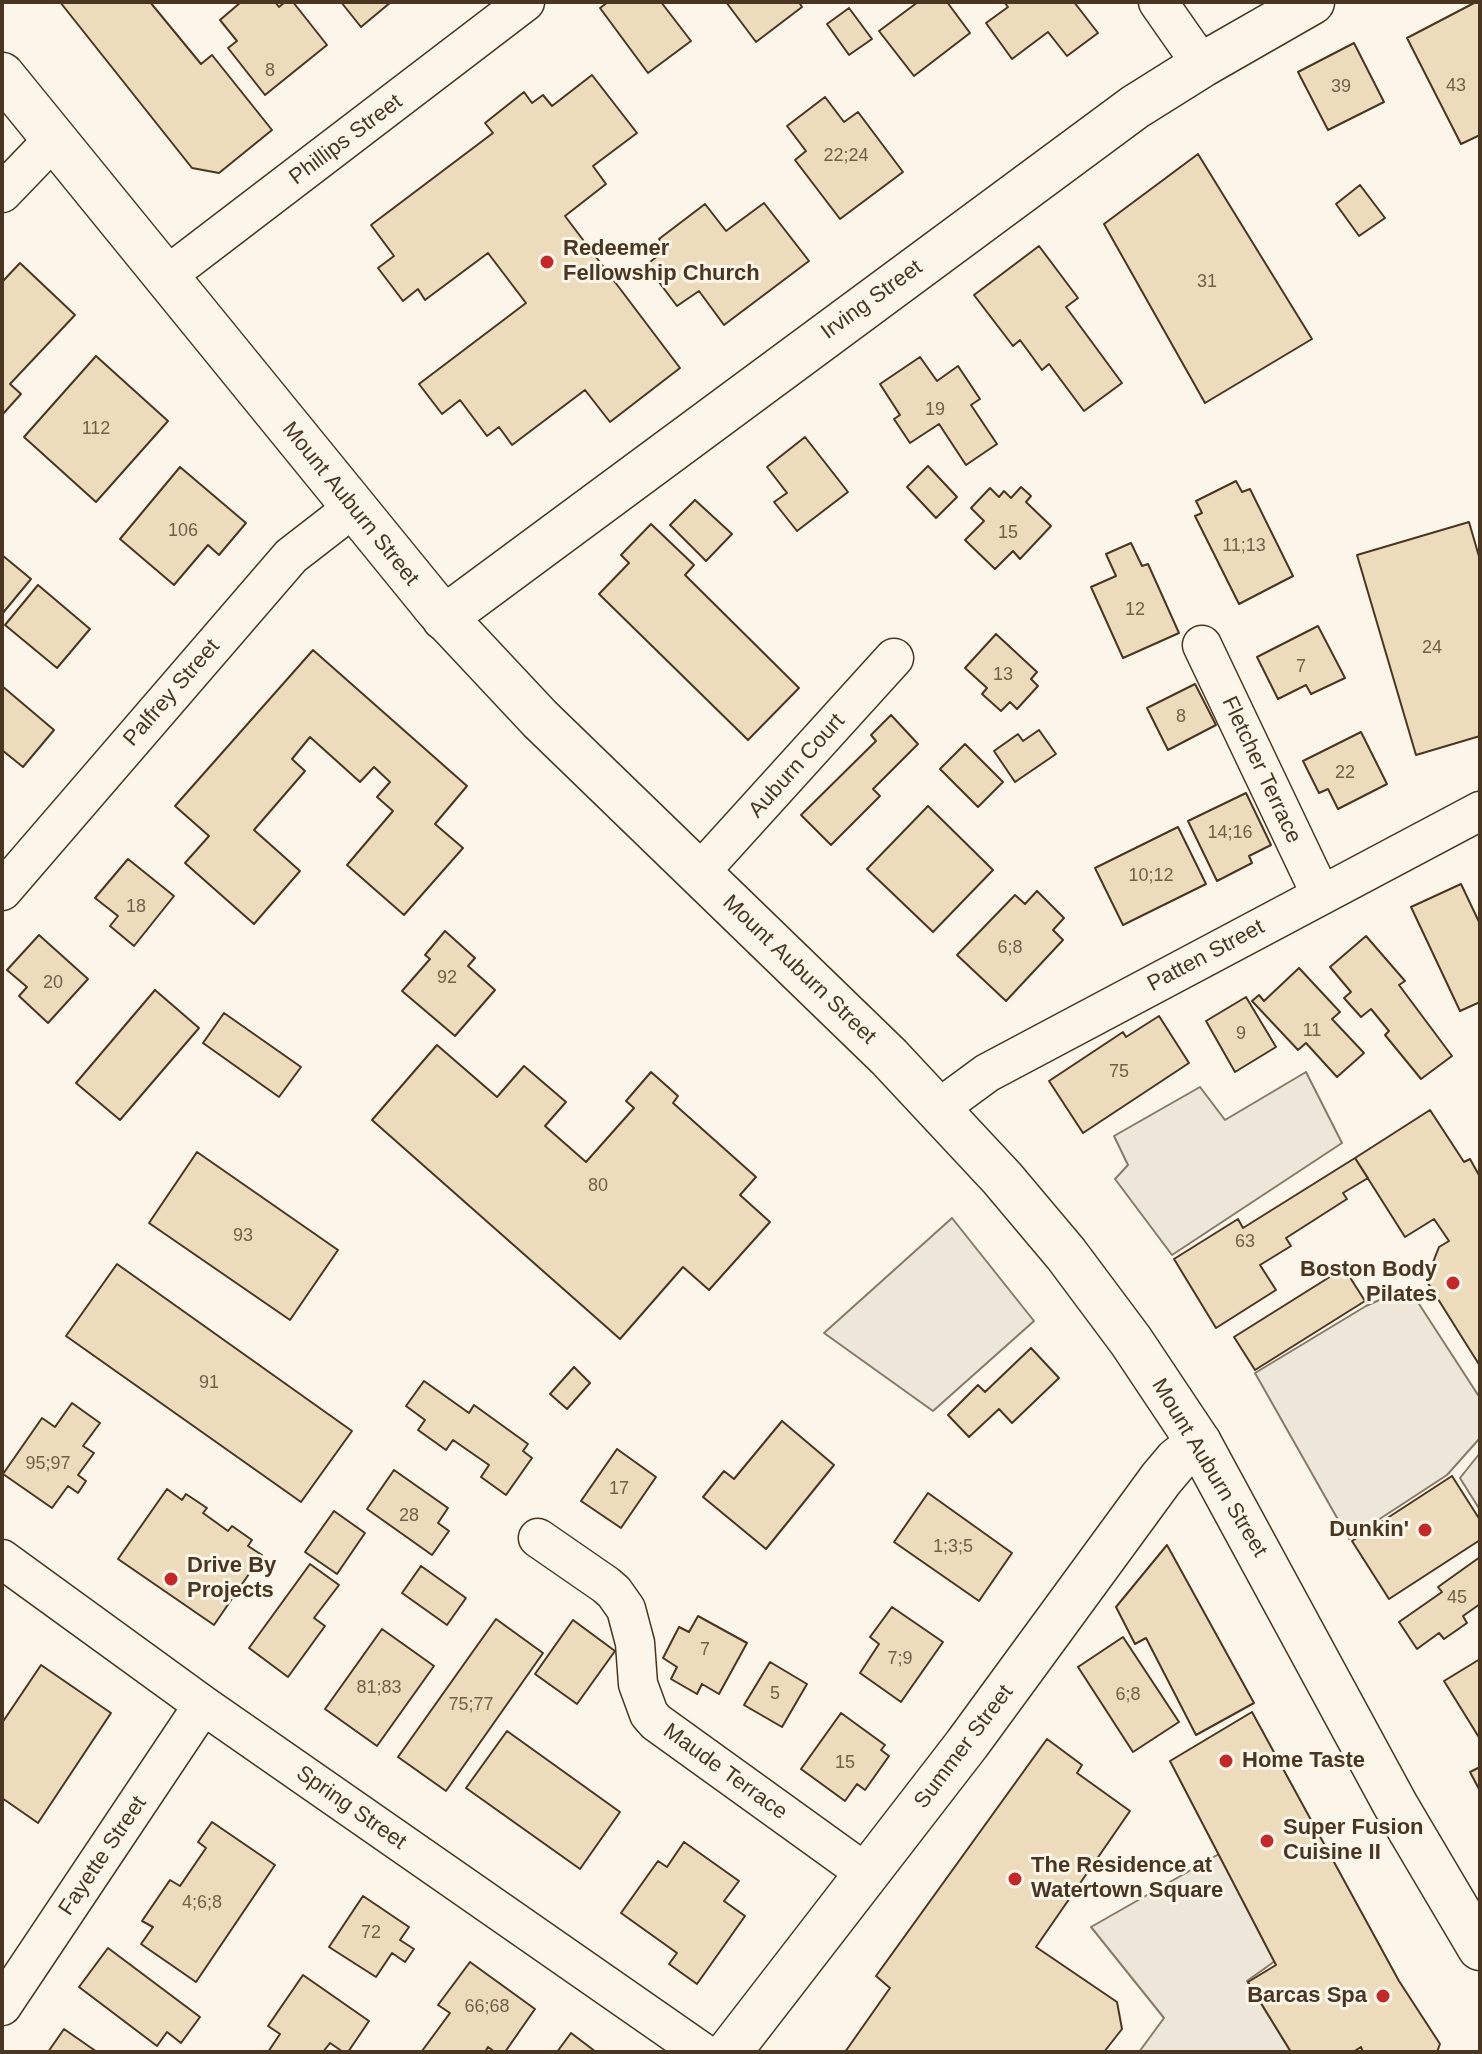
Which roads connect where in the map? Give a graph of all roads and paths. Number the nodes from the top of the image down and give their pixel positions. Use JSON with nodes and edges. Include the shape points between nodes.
{"nodes":[{"id":1,"x":525,"y":2,"type":"edge"},
{"id":2,"x":1158,"y":2,"type":"edge"},
{"id":3,"x":1312,"y":2,"type":"edge"},
{"id":4,"x":1202,"y":65,"type":"junction"},
{"id":5,"x":2,"y":75,"type":"edge"},
{"id":6,"x":54,"y":139,"type":"junction"},
{"id":7,"x":2,"y":193,"type":"edge"},
{"id":8,"x":165,"y":277,"type":"junction"},
{"id":9,"x":353,"y":508,"type":"junction"},
{"id":10,"x":444,"y":618,"type":"junction"},
{"id":11,"x":1202,"y":645,"type":"dead end"},
{"id":12,"x":894,"y":658,"type":"dead end"},
{"id":13,"x":1480,"y":811,"type":"edge"},
{"id":14,"x":699,"y":873,"type":"junction"},
{"id":15,"x":2,"y":891,"type":"edge"},
{"id":16,"x":1321,"y":895,"type":"junction"},
{"id":17,"x":938,"y":1109,"type":"junction"},
{"id":18,"x":1199,"y":1443,"type":"junction"},
{"id":19,"x":538,"y":1538,"type":"dead end"},
{"id":20,"x":2,"y":1559,"type":"edge"},
{"id":21,"x":203,"y":1705,"type":"junction"},
{"id":22,"x":867,"y":1874,"type":"junction"},
{"id":23,"x":1480,"y":1948,"type":"edge"},
{"id":24,"x":2,"y":2006,"type":"edge"},
{"id":25,"x":702,"y":2052,"type":"edge"},
{"id":26,"x":729,"y":2052,"type":"edge"}],
"edges":[{"from":1,"to":8,"type":"street","name":"Phillips Street"},
{"from":2,"to":4,"type":"street"},
{"from":3,"to":4,"type":"main road","name":"Irving Street"},
{"from":4,"to":10,"type":"main road","name":"Irving Street","via":[[1109,125]]},
{"from":5,"to":6,"type":"main road","name":"Mount Auburn Street"},
{"from":6,"to":7,"type":"street"},
{"from":6,"to":8,"type":"main road","name":"Mount Auburn Street"},
{"from":8,"to":9,"type":"main road","name":"Mount Auburn Street"},
{"from":9,"to":10,"type":"main road","name":"Mount Auburn Street"},
{"from":9,"to":15,"type":"street","name":"Palfrey Street","via":[[291,556]]},
{"from":10,"to":14,"type":"main road","name":"Mount Auburn Street"},
{"from":11,"to":16,"type":"street","name":"Fletcher Terrace"},
{"from":12,"to":14,"type":"street","name":"Auburn Court"},
{"from":13,"to":16,"type":"street","name":"Patten Street"},
{"from":14,"to":17,"type":"main road","name":"Mount Auburn Street"},
{"from":16,"to":17,"type":"street","name":"Patten Street","via":[[987,1073]]},
{"from":17,"to":18,"type":"main road","name":"Mount Auburn Street","via":[[1066,1254]]},
{"from":18,"to":22,"type":"main road","name":"Summer Street","via":[[1161,1479]]},
{"from":18,"to":23,"type":"main road","name":"Mount Auburn Street","via":[[1396,1806]]},
{"from":19,"to":22,"type":"street","name":"Maude Terrace","via":[[606,1585],[626,1609],[638,1684],[656,1722]]},
{"from":20,"to":21,"type":"street","name":"Spring Street"},
{"from":21,"to":24,"type":"street","name":"Fayette Street"},
{"from":21,"to":25,"type":"street","name":"Spring Street"},
{"from":22,"to":26,"type":"main road","name":"Summer Street"}]}
